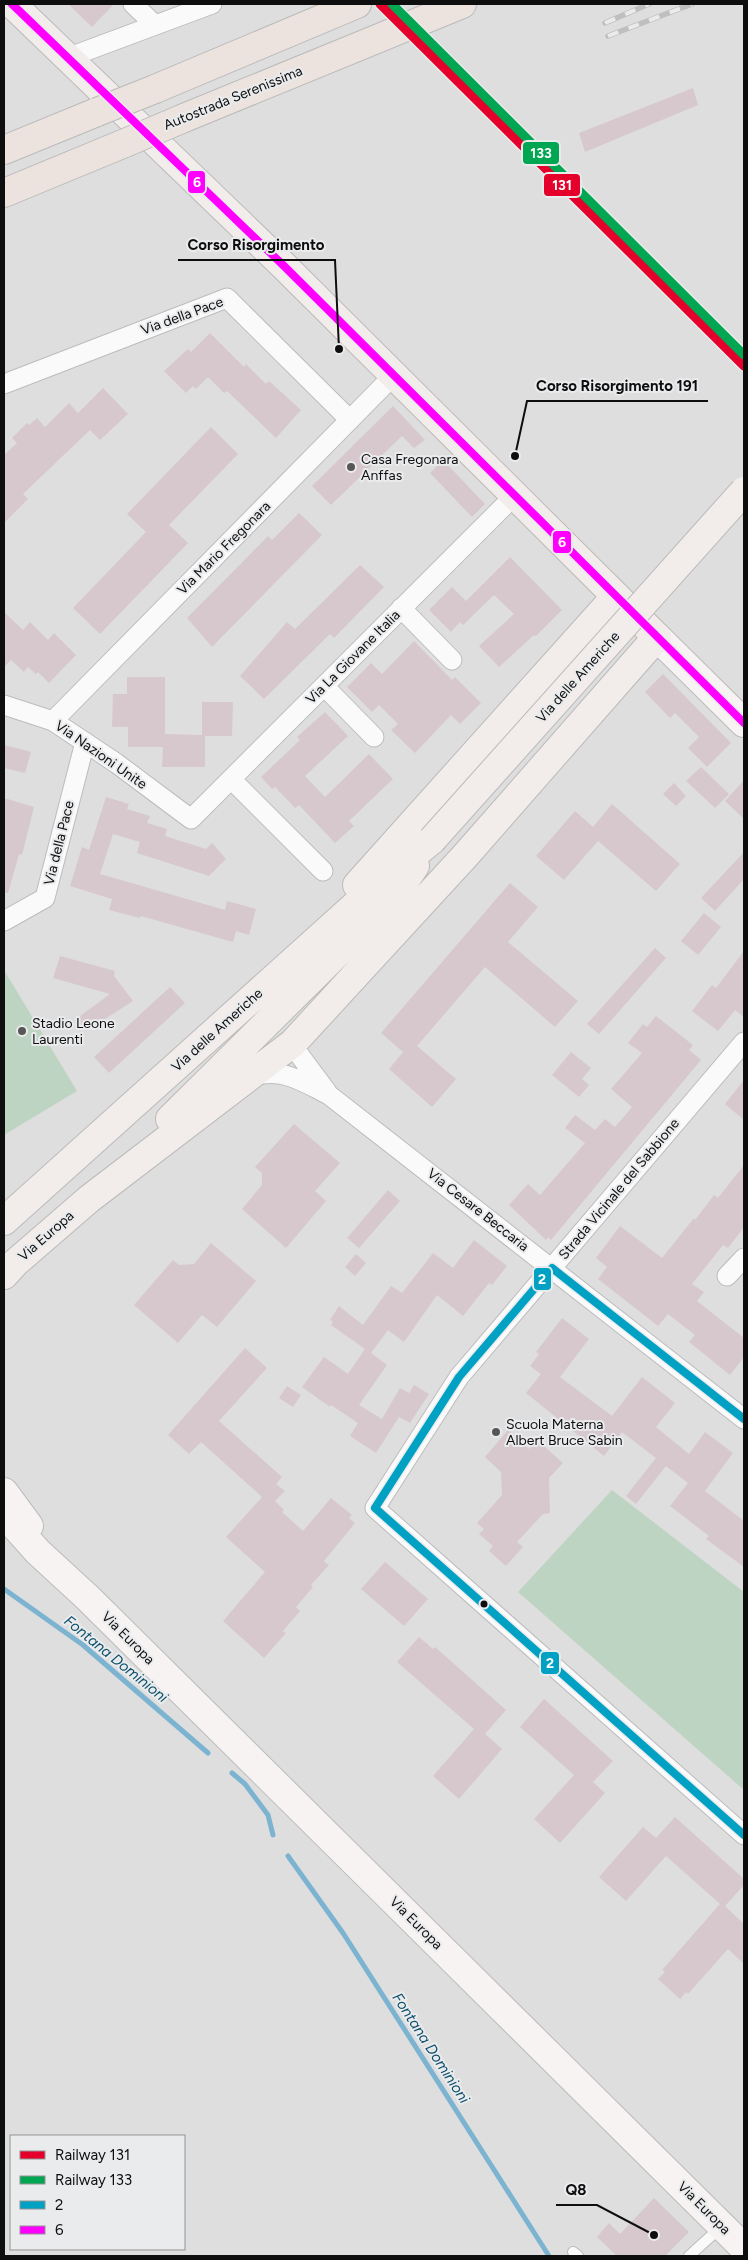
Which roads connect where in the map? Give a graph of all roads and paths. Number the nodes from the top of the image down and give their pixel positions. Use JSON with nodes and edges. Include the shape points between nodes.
{"nodes":[{"id":1,"x":12,"y":4,"type":"edge"},
{"id":2,"x":133,"y":4,"type":"edge"},
{"id":3,"x":212,"y":4,"type":"edge"},
{"id":4,"x":357,"y":4,"type":"edge"},
{"id":5,"x":462,"y":4,"type":"edge"},
{"id":6,"x":154,"y":25,"type":"junction"},
{"id":7,"x":67,"y":58,"type":"junction"},
{"id":8,"x":4,"y":150,"type":"edge"},
{"id":9,"x":4,"y":193,"type":"edge"},
{"id":10,"x":394,"y":375,"type":"junction"},
{"id":11,"x":4,"y":384,"type":"edge"},
{"id":12,"x":350,"y":420,"type":"junction"},
{"id":13,"x":744,"y":491,"type":"edge"},
{"id":14,"x":515,"y":495,"type":"junction"},
{"id":15,"x":616,"y":596,"type":"junction"},
{"id":16,"x":401,"y":608,"type":"junction"},
{"id":17,"x":657,"y":637,"type":"junction"},
{"id":18,"x":452,"y":660,"type":"dead end"},
{"id":19,"x":324,"y":686,"type":"junction"},
{"id":20,"x":4,"y":705,"type":"edge"},
{"id":21,"x":54,"y":721,"type":"junction"},
{"id":22,"x":744,"y":723,"type":"edge"},
{"id":23,"x":374,"y":737,"type":"dead end"},
{"id":24,"x":85,"y":742,"type":"junction"},
{"id":25,"x":231,"y":779,"type":"junction"},
{"id":26,"x":191,"y":819,"type":"joint"},
{"id":27,"x":432,"y":840,"type":"junction"},
{"id":28,"x":323,"y":871,"type":"dead end"},
{"id":29,"x":4,"y":921,"type":"edge"},
{"id":30,"x":316,"y":974,"type":"junction"},
{"id":31,"x":269,"y":984,"type":"junction"},
{"id":32,"x":293,"y":1043,"type":"junction"},
{"id":33,"x":744,"y":1044,"type":"edge"},
{"id":34,"x":248,"y":1077,"type":"junction"},
{"id":35,"x":329,"y":1095,"type":"junction"},
{"id":36,"x":89,"y":1199,"type":"junction"},
{"id":37,"x":4,"y":1221,"type":"edge"},
{"id":38,"x":744,"y":1258,"type":"edge"},
{"id":39,"x":552,"y":1268,"type":"junction"},
{"id":40,"x":4,"y":1275,"type":"edge"},
{"id":41,"x":727,"y":1276,"type":"dead end"},
{"id":42,"x":744,"y":1419,"type":"edge"},
{"id":43,"x":4,"y":1492,"type":"edge"},
{"id":44,"x":4,"y":1514,"type":"edge"},
{"id":45,"x":88,"y":1598,"type":"junction"},
{"id":46,"x":744,"y":1835,"type":"edge"},
{"id":47,"x":722,"y":2226,"type":"junction"},
{"id":48,"x":744,"y":2248,"type":"edge"},
{"id":49,"x":689,"y":2256,"type":"edge"}],
"edges":[{"from":1,"to":7,"type":"main road"},
{"from":2,"to":6,"type":"street"},
{"from":3,"to":6,"type":"street"},
{"from":4,"to":8,"type":"highway","bridge":true},
{"from":5,"to":9,"type":"highway","name":"Autostrada Serenissima","bridge":true},
{"from":6,"to":7,"type":"street"},
{"from":7,"to":10,"type":"main road"},
{"from":10,"to":12,"type":"street","name":"Via Mario Fregonara"},
{"from":10,"to":14,"type":"main road"},
{"from":11,"to":12,"type":"street","name":"Via della Pace","via":[[227,298]]},
{"from":12,"to":21,"type":"street","name":"Via Mario Fregonara"},
{"from":13,"to":27,"type":"main road","name":"Via delle Americhe","bridge":true},
{"from":14,"to":15,"type":"main road"},
{"from":14,"to":16,"type":"street","name":"Via La Giovane Italia"},
{"from":15,"to":17,"type":"main road"},
{"from":15,"to":31,"type":"main road"},
{"from":16,"to":18,"type":"street"},
{"from":16,"to":19,"type":"street","name":"Via La Giovane Italia"},
{"from":17,"to":22,"type":"main road"},
{"from":17,"to":32,"type":"main road","via":[[465,856]]},
{"from":19,"to":23,"type":"street"},
{"from":19,"to":25,"type":"street","name":"Via La Giovane Italia"},
{"from":20,"to":21,"type":"street","name":"Via Nazioni Unite"},
{"from":21,"to":24,"type":"street","name":"Via Nazioni Unite"},
{"from":24,"to":26,"type":"street","name":"Via Nazioni Unite"},
{"from":24,"to":29,"type":"street","name":"Via della Pace","via":[[45,898]]},
{"from":25,"to":26,"type":"street","name":"Via La Giovane Italia"},
{"from":25,"to":28,"type":"street"},
{"from":27,"to":30,"type":"main road","name":"Via delle Americhe","via":[[394,897]]},
{"from":27,"to":31,"type":"main road","name":"Via delle Americhe"},
{"from":30,"to":32,"type":"main road","via":[[292,1013]]},
{"from":30,"to":36,"type":"main road","name":"Via delle Americhe"},
{"from":31,"to":37,"type":"main road","name":"Via delle Americhe"},
{"from":32,"to":34,"type":"main road"},
{"from":32,"to":35,"type":"street","name":"Via Cesare Beccaria"},
{"from":33,"to":39,"type":"street","name":"Strada Vicinale del Sabbione"},
{"from":34,"to":35,"type":"street","name":"Via Cesare Beccaria","via":[[269,1072],[292,1077]]},
{"from":34,"to":36,"type":"main road"},
{"from":35,"to":39,"type":"street","name":"Via Cesare Beccaria"},
{"from":36,"to":40,"type":"main road","name":"Via Europa"},
{"from":38,"to":41,"type":"street"},
{"from":39,"to":42,"type":"street","name":"Via Cesare Beccaria"},
{"from":39,"to":46,"type":"street","name":"Strada Vicinale del Sabbione","via":[[459,1377],[375,1508]]},
{"from":43,"to":45,"type":"main road","name":"Via Europa"},
{"from":44,"to":45,"type":"main road","name":"Via Europa","via":[[38,1552]]},
{"from":45,"to":47,"type":"main road","name":"Via Europa"},
{"from":47,"to":48,"type":"main road","name":"Via Europa"},
{"from":47,"to":49,"type":"lane"}]}
